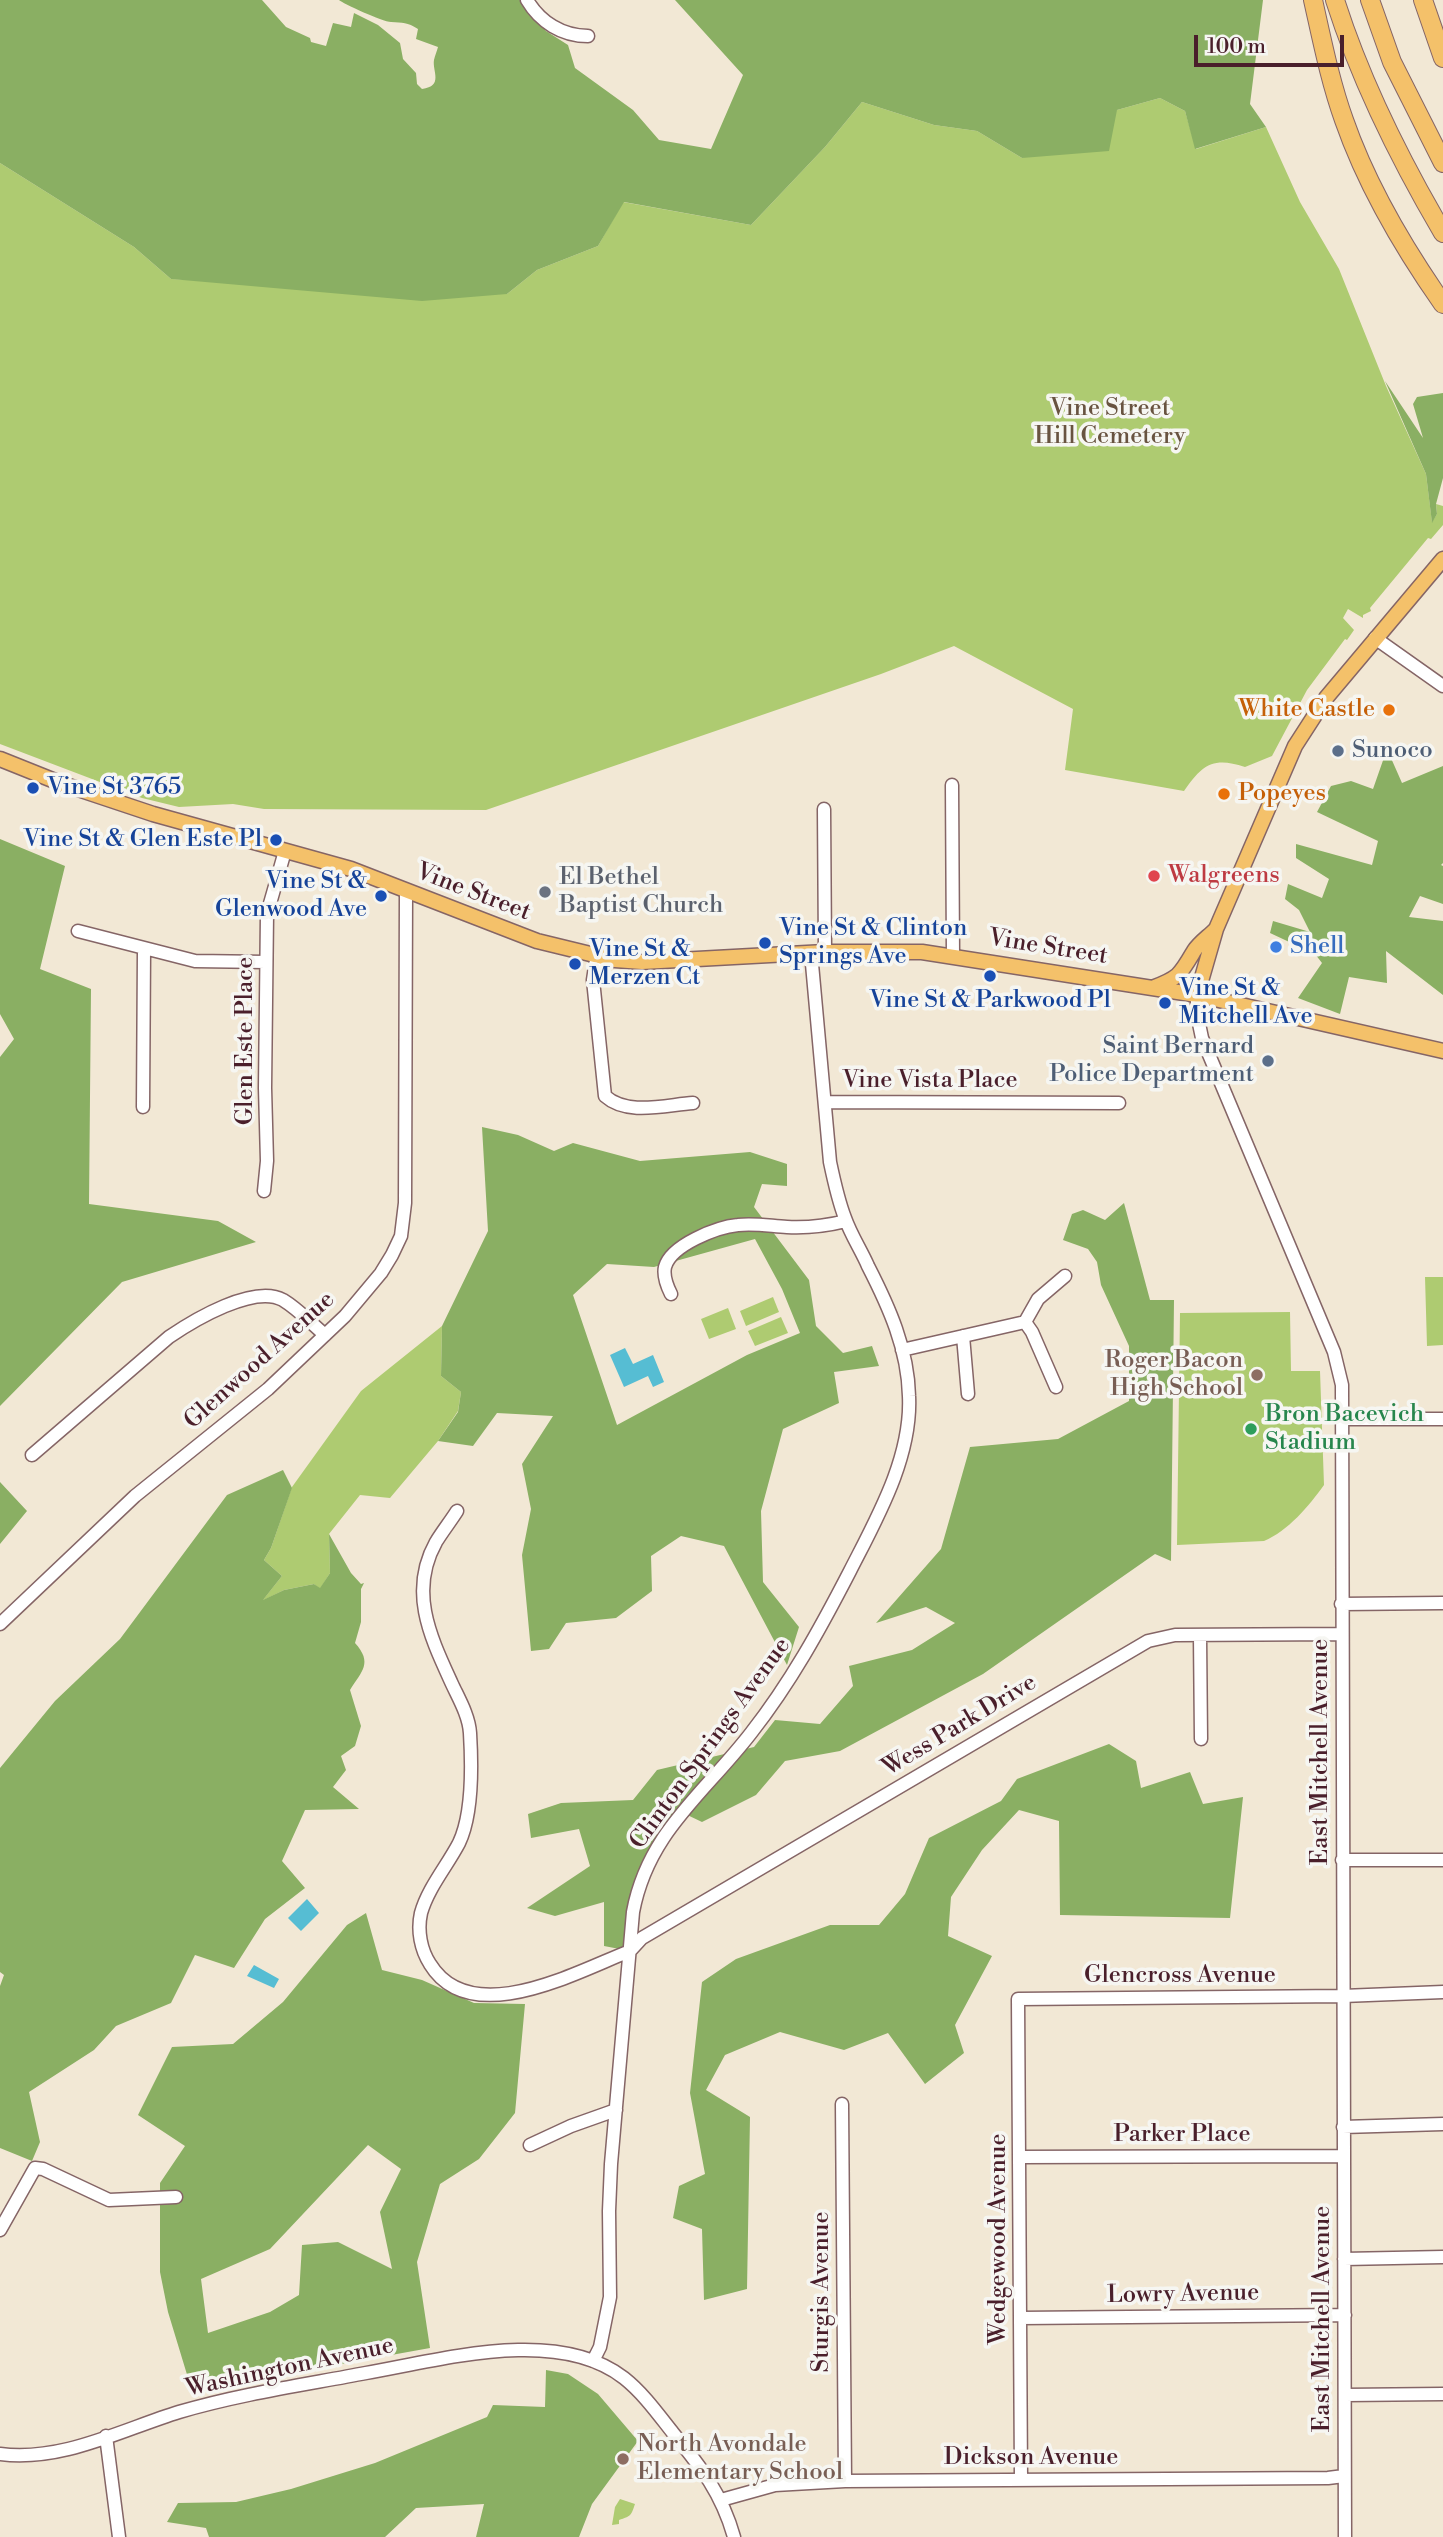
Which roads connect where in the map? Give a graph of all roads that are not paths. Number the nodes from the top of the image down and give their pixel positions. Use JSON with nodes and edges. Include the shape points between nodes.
{"nodes":[{"id":1,"x":527,"y":0,"type":"edge"},
{"id":2,"x":1313,"y":0,"type":"edge"},
{"id":3,"x":1335,"y":0,"type":"edge"},
{"id":4,"x":1370,"y":0,"type":"edge"},
{"id":5,"x":1423,"y":0,"type":"edge"},
{"id":6,"x":588,"y":36,"type":"dead end"},
{"id":7,"x":1443,"y":58,"type":"edge"},
{"id":8,"x":1443,"y":163,"type":"edge"},
{"id":9,"x":1443,"y":233,"type":"edge"},
{"id":10,"x":1443,"y":304,"type":"edge"},
{"id":11,"x":1443,"y":559,"type":"edge"},
{"id":12,"x":1375,"y":638,"type":"junction"},
{"id":13,"x":1443,"y":686,"type":"edge"},
{"id":14,"x":0,"y":758,"type":"edge"},
{"id":15,"x":952,"y":785,"type":"dead end"},
{"id":16,"x":824,"y":809,"type":"dead end"},
{"id":17,"x":285,"y":851,"type":"junction"},
{"id":18,"x":406,"y":892,"type":"junction"},
{"id":19,"x":1216,"y":929,"type":"junction"},
{"id":20,"x":78,"y":931,"type":"dead end"},
{"id":21,"x":144,"y":950,"type":"junction"},
{"id":22,"x":818,"y":953,"type":"junction"},
{"id":23,"x":597,"y":954,"type":"junction"},
{"id":24,"x":953,"y":956,"type":"junction"},
{"id":25,"x":266,"y":962,"type":"junction"},
{"id":26,"x":1152,"y":988,"type":"junction"},
{"id":27,"x":1197,"y":995,"type":"junction"},
{"id":28,"x":1443,"y":1051,"type":"edge"},
{"id":29,"x":825,"y":1102,"type":"junction"},
{"id":30,"x":693,"y":1103,"type":"dead end"},
{"id":31,"x":1119,"y":1103,"type":"dead end"},
{"id":32,"x":143,"y":1107,"type":"dead end"},
{"id":33,"x":264,"y":1191,"type":"dead end"},
{"id":34,"x":846,"y":1221,"type":"junction"},
{"id":35,"x":1065,"y":1276,"type":"dead end"},
{"id":36,"x":671,"y":1294,"type":"dead end"},
{"id":37,"x":1024,"y":1322,"type":"junction"},
{"id":38,"x":325,"y":1335,"type":"junction"},
{"id":39,"x":963,"y":1336,"type":"junction"},
{"id":40,"x":902,"y":1350,"type":"junction"},
{"id":41,"x":1056,"y":1387,"type":"dead end"},
{"id":42,"x":968,"y":1394,"type":"dead end"},
{"id":43,"x":1343,"y":1419,"type":"junction"},
{"id":44,"x":1443,"y":1419,"type":"edge"},
{"id":45,"x":32,"y":1455,"type":"dead end"},
{"id":46,"x":457,"y":1511,"type":"dead end"},
{"id":47,"x":1443,"y":1603,"type":"edge"},
{"id":48,"x":1341,"y":1604,"type":"junction"},
{"id":49,"x":0,"y":1624,"type":"edge"},
{"id":50,"x":1341,"y":1634,"type":"junction"},
{"id":51,"x":1200,"y":1636,"type":"junction"},
{"id":52,"x":1201,"y":1740,"type":"dead end"},
{"id":53,"x":1342,"y":1860,"type":"junction"},
{"id":54,"x":1443,"y":1860,"type":"edge"},
{"id":55,"x":629,"y":1951,"type":"junction"},
{"id":56,"x":1443,"y":1992,"type":"edge"},
{"id":57,"x":1343,"y":1996,"type":"junction"},
{"id":58,"x":1018,"y":1998,"type":"joint"},
{"id":59,"x":842,"y":2104,"type":"dead end"},
{"id":60,"x":616,"y":2110,"type":"junction"},
{"id":61,"x":1443,"y":2124,"type":"edge"},
{"id":62,"x":1343,"y":2127,"type":"junction"},
{"id":63,"x":530,"y":2145,"type":"dead end"},
{"id":64,"x":1343,"y":2156,"type":"junction"},
{"id":65,"x":1020,"y":2157,"type":"junction"},
{"id":66,"x":176,"y":2197,"type":"dead end"},
{"id":67,"x":0,"y":2230,"type":"edge"},
{"id":68,"x":1443,"y":2257,"type":"edge"},
{"id":69,"x":1344,"y":2259,"type":"junction"},
{"id":70,"x":1345,"y":2315,"type":"junction"},
{"id":71,"x":1021,"y":2318,"type":"junction"},
{"id":72,"x":593,"y":2361,"type":"junction"},
{"id":73,"x":1443,"y":2394,"type":"edge"},
{"id":74,"x":1345,"y":2395,"type":"junction"},
{"id":75,"x":106,"y":2437,"type":"junction"},
{"id":76,"x":0,"y":2454,"type":"edge"},
{"id":77,"x":1345,"y":2476,"type":"junction"},
{"id":78,"x":1021,"y":2479,"type":"junction"},
{"id":79,"x":845,"y":2481,"type":"junction"},
{"id":80,"x":721,"y":2500,"type":"junction"},
{"id":81,"x":119,"y":2537,"type":"edge"},
{"id":82,"x":734,"y":2537,"type":"edge"},
{"id":83,"x":1345,"y":2537,"type":"edge"}],
"edges":[{"from":1,"to":6,"type":"street","via":[[544,21],[560,31]]},
{"from":2,"to":10,"type":"highway","via":[[1334,88],[1365,172]]},
{"from":3,"to":9,"type":"highway","via":[[1378,111]]},
{"from":4,"to":8,"type":"highway","via":[[1392,62]]},
{"from":5,"to":7,"type":"highway"},
{"from":11,"to":12,"type":"main road"},
{"from":12,"to":13,"type":"street"},
{"from":12,"to":19,"type":"main road","via":[[1318,708],[1295,746]]},
{"from":14,"to":17,"type":"main road","name":"Vine Street","via":[[153,814]]},
{"from":15,"to":24,"type":"street"},
{"from":16,"to":22,"type":"street","name":"Clinton Springs Avenue"},
{"from":17,"to":18,"type":"main road","name":"Vine Street","via":[[351,869]]},
{"from":17,"to":25,"type":"street","name":"Glen Este Place","via":[[267,914]]},
{"from":18,"to":23,"type":"main road","name":"Vine Street","via":[[537,941]]},
{"from":18,"to":38,"type":"street","name":"Glenwood Avenue","via":[[405,1203],[401,1236],[381,1273]]},
{"from":19,"to":26,"type":"main road","via":[[1195,949],[1183,972]]},
{"from":19,"to":27,"type":"main road"},
{"from":20,"to":21,"type":"street"},
{"from":21,"to":25,"type":"street","via":[[195,961]]},
{"from":21,"to":32,"type":"street"},
{"from":22,"to":23,"type":"main road","name":"Vine Street","via":[[642,962]]},
{"from":22,"to":24,"type":"main road","name":"Vine Street"},
{"from":22,"to":29,"type":"street","name":"Clinton Springs Avenue"},
{"from":23,"to":30,"type":"street","via":[[593,981],[605,1096],[626,1108]]},
{"from":24,"to":26,"type":"main road","name":"Vine Street"},
{"from":25,"to":33,"type":"street","name":"Glen Este Place"},
{"from":26,"to":27,"type":"main road","name":"Vine Street"},
{"from":27,"to":28,"type":"main road","name":"Vine Street"},
{"from":27,"to":43,"type":"street","name":"East Mitchell Avenue","via":[[1200,1030],[1214,1071],[1334,1352],[1342,1385]]},
{"from":29,"to":31,"type":"street","name":"Vine Vista Place"},
{"from":29,"to":34,"type":"street","name":"Clinton Springs Avenue","via":[[835,1184]]},
{"from":34,"to":36,"type":"street","via":[[804,1227],[738,1225],[711,1232],[670,1260],[665,1274]]},
{"from":34,"to":40,"type":"street","name":"Clinton Springs Avenue","via":[[883,1295]]},
{"from":35,"to":37,"type":"street","via":[[1038,1299]]},
{"from":37,"to":39,"type":"street"},
{"from":37,"to":41,"type":"street"},
{"from":38,"to":45,"type":"street","via":[[283,1300],[244,1297],[185,1326]]},
{"from":38,"to":49,"type":"street","name":"Glenwood Avenue","via":[[268,1389],[135,1496]]},
{"from":39,"to":40,"type":"street"},
{"from":39,"to":42,"type":"street"},
{"from":40,"to":55,"type":"street","name":"Clinton Springs Avenue","via":[[909,1397],[905,1439],[873,1525],[793,1676],[750,1735],[681,1811],[650,1858],[635,1903]]},
{"from":43,"to":44,"type":"street"},
{"from":43,"to":48,"type":"street","name":"East Mitchell Avenue"},
{"from":46,"to":55,"type":"street","name":"Wess Park Drive","via":[[435,1543],[427,1565],[424,1609],[428,1633],[470,1730],[469,1801],[459,1843],[421,1912],[419,1930],[425,1957],[450,1984],[476,1994],[504,1995]]},
{"from":47,"to":48,"type":"street"},
{"from":48,"to":50,"type":"street","name":"East Mitchell Avenue"},
{"from":50,"to":51,"type":"street","name":"Wess Park Drive"},
{"from":50,"to":53,"type":"street","name":"East Mitchell Avenue"},
{"from":51,"to":52,"type":"street"},
{"from":51,"to":55,"type":"street","name":"Wess Park Drive","via":[[1161,1637],[1135,1647],[642,1938]]},
{"from":53,"to":54,"type":"street"},
{"from":53,"to":57,"type":"street","name":"East Mitchell Avenue"},
{"from":55,"to":60,"type":"street","name":"Clinton Springs Avenue"},
{"from":56,"to":57,"type":"street","name":"Glencross Avenue"},
{"from":57,"to":58,"type":"street","name":"Glencross Avenue"},
{"from":57,"to":62,"type":"street","name":"East Mitchell Avenue"},
{"from":58,"to":65,"type":"street","name":"Wedgewood Avenue"},
{"from":59,"to":79,"type":"street","name":"Sturgis Avenue"},
{"from":60,"to":63,"type":"street"},
{"from":60,"to":72,"type":"street","name":"Clinton Springs Avenue","via":[[609,2211],[610,2297]]},
{"from":61,"to":62,"type":"street"},
{"from":62,"to":64,"type":"street","name":"East Mitchell Avenue"},
{"from":64,"to":65,"type":"street","name":"Parker Place"},
{"from":64,"to":69,"type":"street","name":"East Mitchell Avenue"},
{"from":65,"to":71,"type":"street","name":"Wedgewood Avenue"},
{"from":66,"to":67,"type":"street","via":[[109,2200],[36,2168]]},
{"from":68,"to":69,"type":"street"},
{"from":69,"to":70,"type":"street","name":"East Mitchell Avenue"},
{"from":70,"to":71,"type":"street","name":"Lowry Avenue"},
{"from":70,"to":74,"type":"street","name":"East Mitchell Avenue"},
{"from":71,"to":78,"type":"street","name":"Wedgewood Avenue"},
{"from":72,"to":75,"type":"street","name":"Washington Avenue","via":[[546,2351],[460,2356],[229,2399]]},
{"from":72,"to":80,"type":"street","via":[[637,2389],[705,2472]]},
{"from":73,"to":74,"type":"street"},
{"from":74,"to":77,"type":"street","name":"East Mitchell Avenue"},
{"from":75,"to":76,"type":"street","name":"Washington Avenue","via":[[51,2454]]},
{"from":75,"to":81,"type":"street"},
{"from":77,"to":78,"type":"street","name":"Dickson Avenue"},
{"from":77,"to":83,"type":"street","name":"East Mitchell Avenue"},
{"from":78,"to":79,"type":"street","name":"Dickson Avenue"},
{"from":79,"to":80,"type":"street","name":"Dickson Avenue","via":[[775,2485]]},
{"from":80,"to":82,"type":"street"}]}
